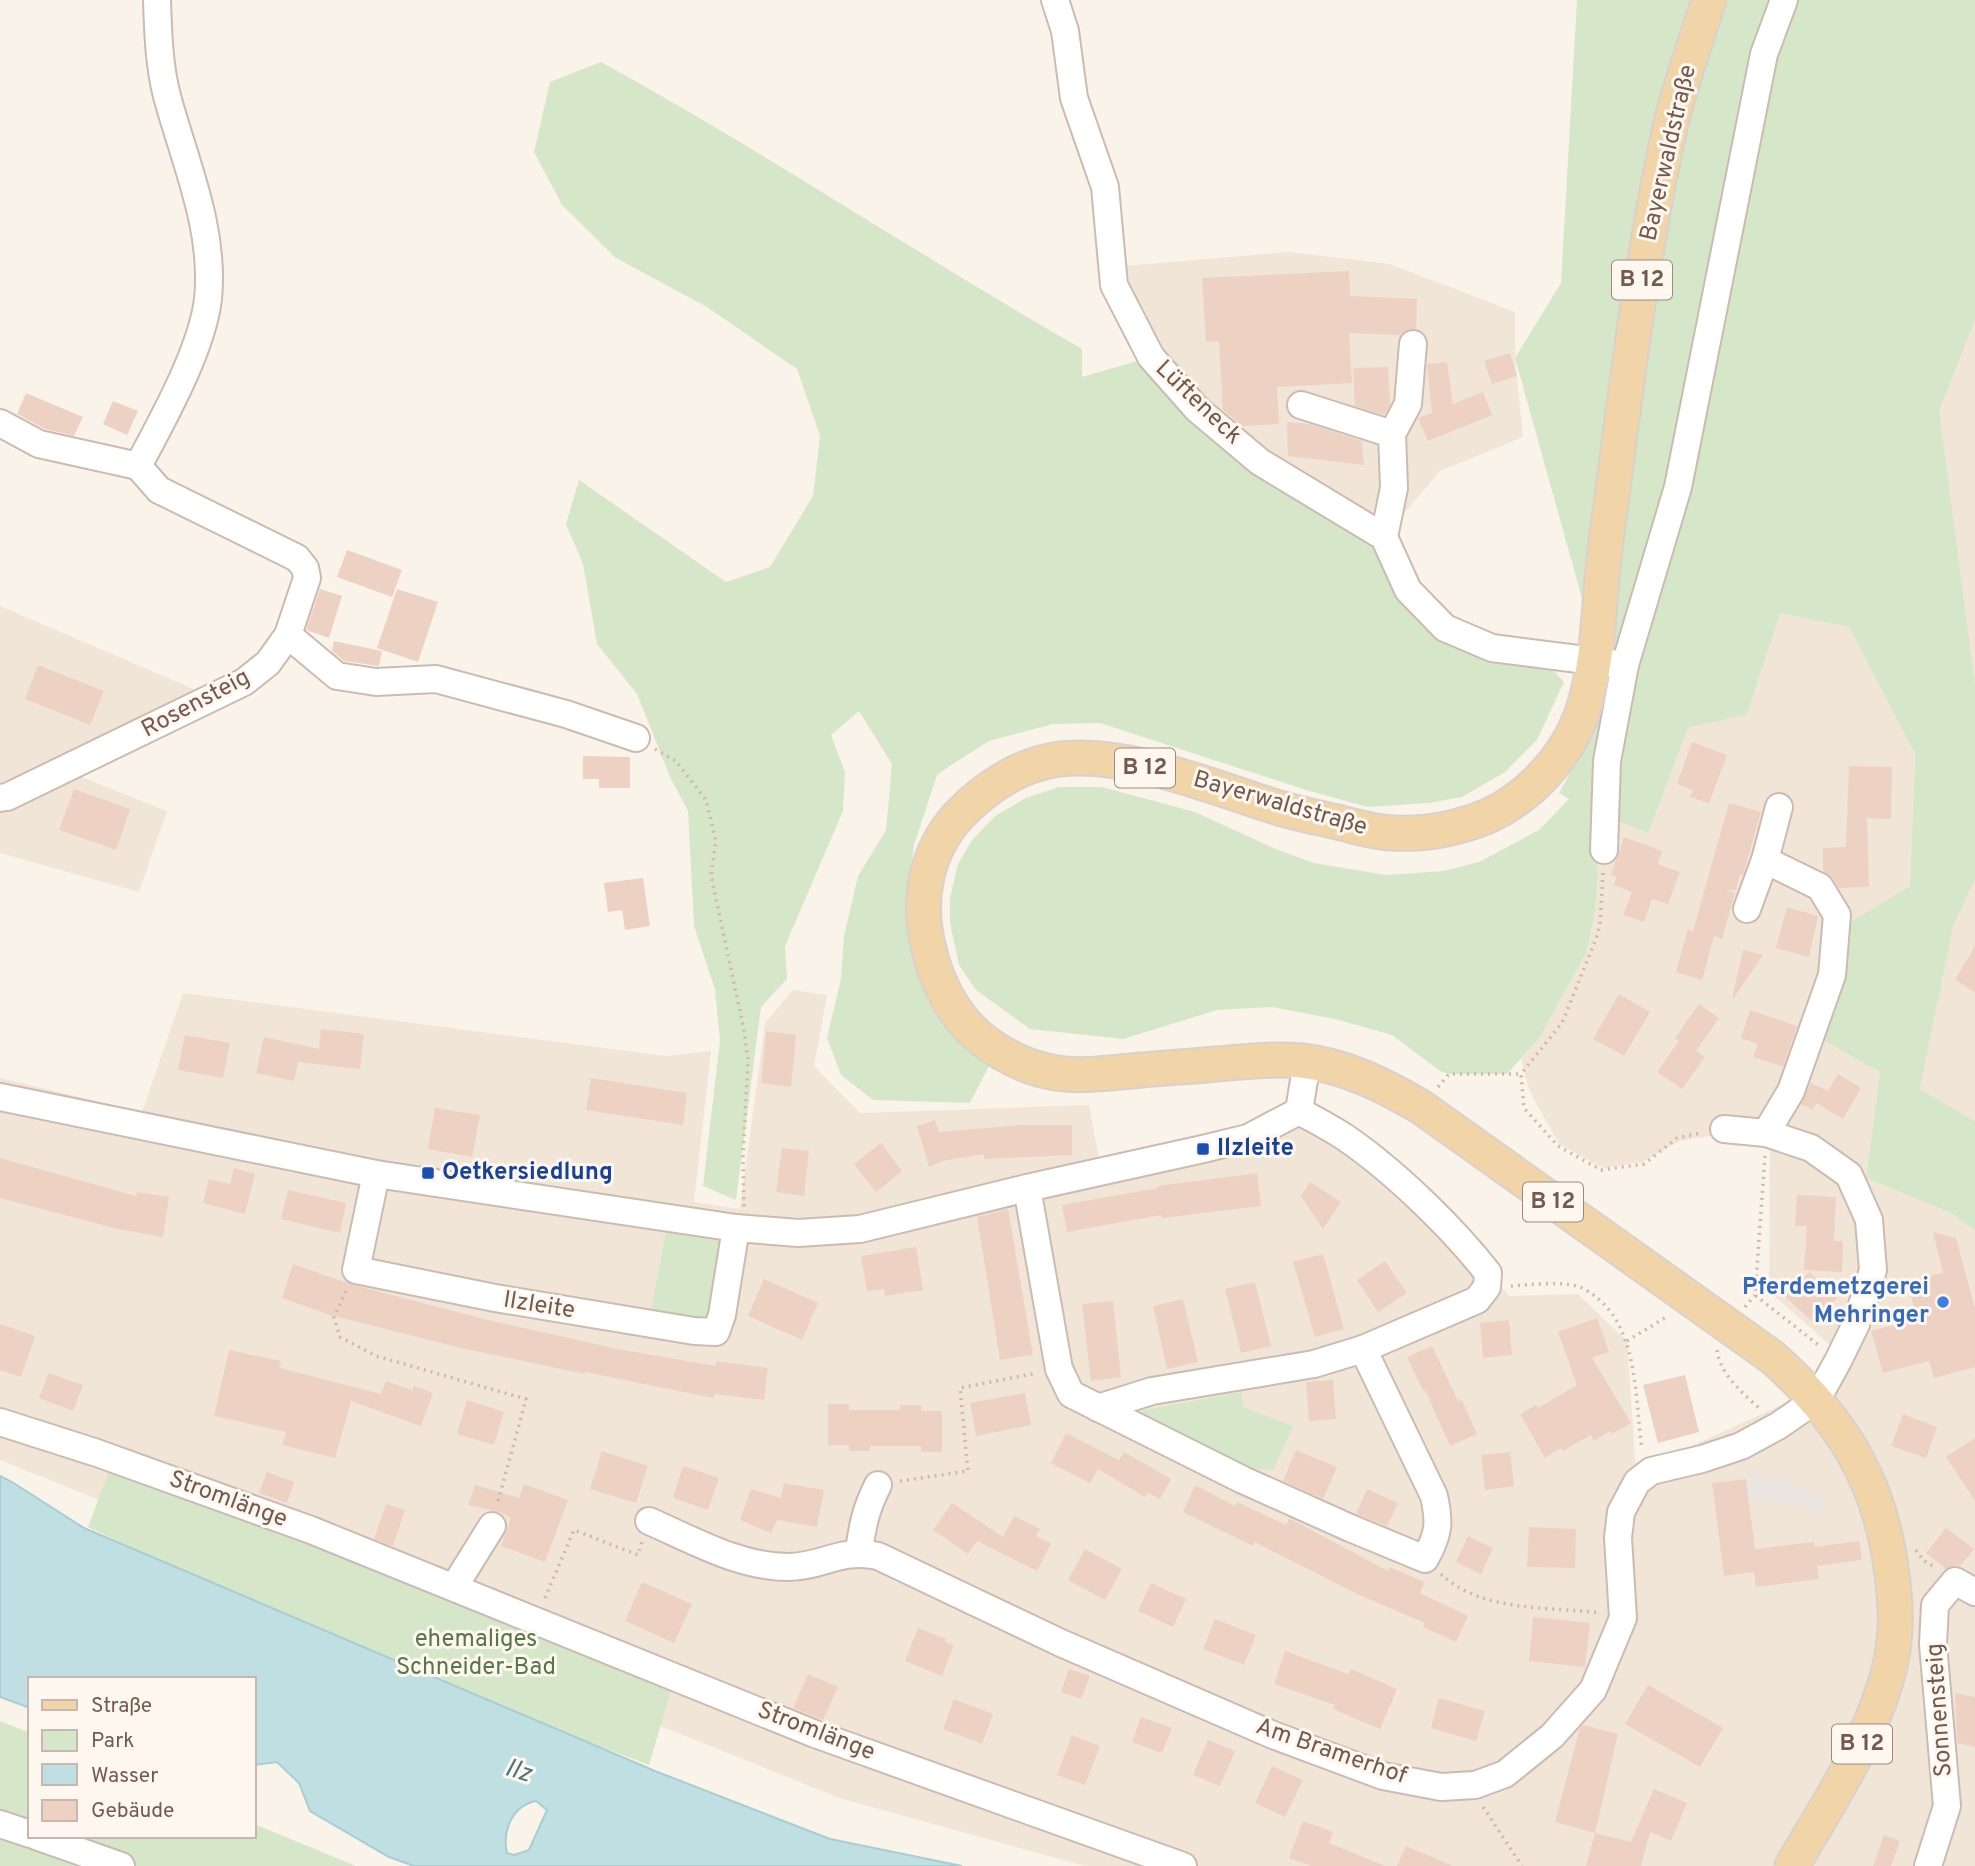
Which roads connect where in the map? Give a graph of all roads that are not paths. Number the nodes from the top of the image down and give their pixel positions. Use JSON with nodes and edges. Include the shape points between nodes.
{"nodes":[{"id":1,"x":157,"y":0,"type":"edge"},
{"id":2,"x":1055,"y":0,"type":"edge"},
{"id":3,"x":1709,"y":0,"type":"edge"},
{"id":4,"x":1784,"y":0,"type":"edge"},
{"id":5,"x":1413,"y":344,"type":"dead end"},
{"id":6,"x":1301,"y":405,"type":"dead end"},
{"id":7,"x":0,"y":423,"type":"edge"},
{"id":8,"x":1392,"y":434,"type":"junction"},
{"id":9,"x":138,"y":466,"type":"junction"},
{"id":10,"x":1384,"y":537,"type":"junction"},
{"id":11,"x":288,"y":635,"type":"junction"},
{"id":12,"x":1610,"y":663,"type":"junction"},
{"id":13,"x":636,"y":738,"type":"dead end"},
{"id":14,"x":0,"y":798,"type":"edge"},
{"id":15,"x":1779,"y":807,"type":"dead end"},
{"id":16,"x":1604,"y":850,"type":"road end"},
{"id":17,"x":1765,"y":860,"type":"junction"},
{"id":18,"x":1747,"y":909,"type":"dead end"},
{"id":19,"x":1307,"y":1062,"type":"junction"},
{"id":20,"x":0,"y":1097,"type":"edge"},
{"id":21,"x":1299,"y":1111,"type":"junction"},
{"id":22,"x":1724,"y":1129,"type":"road end"},
{"id":23,"x":1766,"y":1133,"type":"junction"},
{"id":24,"x":376,"y":1174,"type":"junction"},
{"id":25,"x":1027,"y":1188,"type":"junction"},
{"id":26,"x":740,"y":1217,"type":"junction"},
{"id":27,"x":1363,"y":1349,"type":"junction"},
{"id":28,"x":1817,"y":1399,"type":"junction"},
{"id":29,"x":1098,"y":1408,"type":"junction"},
{"id":30,"x":0,"y":1422,"type":"edge"},
{"id":31,"x":878,"y":1485,"type":"road end"},
{"id":32,"x":649,"y":1521,"type":"dead end"},
{"id":33,"x":492,"y":1526,"type":"road end"},
{"id":34,"x":859,"y":1552,"type":"junction"},
{"id":35,"x":1965,"y":1586,"type":"edge"},
{"id":36,"x":454,"y":1587,"type":"junction"},
{"id":37,"x":0,"y":1824,"type":"edge"},
{"id":38,"x":28,"y":1833,"type":"edge"},
{"id":39,"x":42,"y":1838,"type":"edge"},
{"id":40,"x":121,"y":1866,"type":"edge"},
{"id":41,"x":1183,"y":1866,"type":"edge"},
{"id":42,"x":1792,"y":1866,"type":"edge"},
{"id":43,"x":1928,"y":1866,"type":"edge"}],
"edges":[{"from":1,"to":9,"type":"street","via":[[166,92],[207,238],[208,301],[169,408]]},
{"from":2,"to":10,"type":"street","name":"Lüfteneck","via":[[1065,31],[1074,98],[1105,187],[1114,285],[1151,357],[1197,409],[1260,462]]},
{"from":3,"to":12,"type":"main road","name":"Bayerwaldstraße","number":"B 12","via":[[1672,119],[1633,329],[1604,565]]},
{"from":4,"to":12,"type":"street","via":[[1764,54],[1678,486]]},
{"from":5,"to":8,"type":"street","via":[[1408,404]]},
{"from":6,"to":8,"type":"street"},
{"from":7,"to":9,"type":"street","via":[[39,444]]},
{"from":8,"to":10,"type":"street","via":[[1394,488]]},
{"from":9,"to":11,"type":"street","name":"Rosensteig","via":[[159,489],[297,558],[306,568],[307,578]]},
{"from":10,"to":12,"type":"street","via":[[1408,590],[1445,628],[1492,648]]},
{"from":11,"to":13,"type":"street","via":[[337,676],[376,682],[436,679]]},
{"from":11,"to":14,"type":"street","name":"Rosensteig","via":[[268,663],[244,682]]},
{"from":12,"to":16,"type":"street"},
{"from":12,"to":19,"type":"main road","name":"Bayerwaldstraße","number":"B 12","via":[[1550,768],[1511,803],[1467,823],[1421,833],[1372,831],[1285,810],[1159,770],[1087,759],[1024,769],[997,782],[974,799],[939,842],[924,892],[930,958],[966,1026],[1008,1057],[1057,1073],[1093,1074],[1252,1061]]},
{"from":15,"to":17,"type":"street"},
{"from":17,"to":18,"type":"street"},
{"from":17,"to":23,"type":"street","via":[[1820,887],[1837,915],[1832,975],[1791,1091]]},
{"from":19,"to":21,"type":"street"},
{"from":19,"to":28,"type":"main road","name":"Bayerwaldstraße","number":"B 12","via":[[1350,1071],[1421,1107],[1772,1357]]},
{"from":20,"to":24,"type":"street"},
{"from":21,"to":25,"type":"street","via":[[1248,1138]]},
{"from":21,"to":27,"type":"street","via":[[1393,1175],[1469,1248],[1488,1273],[1487,1287],[1477,1300]]},
{"from":22,"to":23,"type":"street"},
{"from":23,"to":28,"type":"street","via":[[1811,1148],[1849,1175],[1869,1220],[1873,1270],[1856,1324]]},
{"from":24,"to":26,"type":"street"},
{"from":24,"to":26,"type":"street","name":"Ilzleite","via":[[356,1270],[694,1331],[716,1332]]},
{"from":25,"to":26,"type":"street","via":[[860,1229],[798,1233]]},
{"from":25,"to":29,"type":"street","via":[[1059,1369],[1070,1394]]},
{"from":27,"to":29,"type":"street","via":[[1314,1364],[1152,1391]]},
{"from":27,"to":29,"type":"street","via":[[1434,1496],[1439,1518],[1436,1540],[1425,1559],[1255,1485]]},
{"from":28,"to":34,"type":"street","name":"Am Bramerhof","via":[[1741,1446],[1651,1471],[1636,1482],[1621,1512],[1618,1538],[1623,1618],[1593,1690],[1552,1736],[1506,1774],[1475,1785],[1441,1787],[1383,1776],[1273,1735],[1061,1643],[878,1556]]},
{"from":28,"to":42,"type":"main road","name":"Bayerwaldstraße","number":"B 12","via":[[1855,1455],[1882,1519],[1896,1637],[1863,1742]]},
{"from":30,"to":36,"type":"street","name":"Stromlänge","via":[[311,1530]]},
{"from":31,"to":34,"type":"street","via":[[866,1508]]},
{"from":32,"to":34,"type":"street","via":[[766,1566],[790,1567]]},
{"from":33,"to":36,"type":"street"},
{"from":35,"to":43,"type":"street","name":"Sonnensteig","via":[[1935,1605],[1933,1644],[1947,1806]]},
{"from":36,"to":41,"type":"street","name":"Stromlänge","via":[[816,1734]]},
{"from":37,"to":38,"type":"street"},
{"from":39,"to":40,"type":"street"}]}
